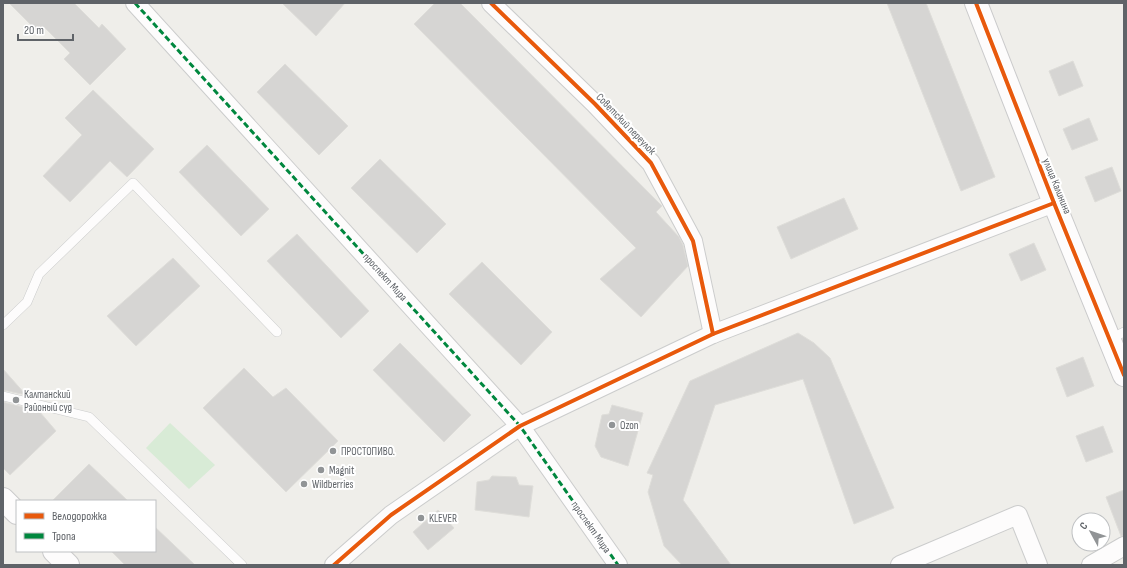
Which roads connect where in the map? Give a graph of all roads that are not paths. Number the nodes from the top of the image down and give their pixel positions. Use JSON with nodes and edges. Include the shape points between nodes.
{"nodes":[{"id":1,"x":135,"y":3,"type":"edge"},
{"id":2,"x":491,"y":3,"type":"edge"},
{"id":3,"x":976,"y":3,"type":"edge"},
{"id":4,"x":1054,"y":203,"type":"junction"},
{"id":5,"x":3,"y":325,"type":"edge"},
{"id":6,"x":277,"y":332,"type":"dead end"},
{"id":7,"x":713,"y":334,"type":"junction"},
{"id":8,"x":1117,"y":336,"type":"edge"},
{"id":9,"x":1124,"y":375,"type":"edge"},
{"id":10,"x":3,"y":396,"type":"edge"},
{"id":11,"x":520,"y":426,"type":"junction"},
{"id":12,"x":3,"y":499,"type":"edge"},
{"id":13,"x":16,"y":512,"type":"edge"},
{"id":14,"x":1124,"y":546,"type":"edge"},
{"id":15,"x":55,"y":552,"type":"edge"},
{"id":16,"x":68,"y":565,"type":"edge"},
{"id":17,"x":242,"y":565,"type":"edge"},
{"id":18,"x":334,"y":565,"type":"edge"},
{"id":19,"x":618,"y":565,"type":"edge"},
{"id":20,"x":900,"y":565,"type":"edge"},
{"id":21,"x":1038,"y":565,"type":"edge"},
{"id":22,"x":1091,"y":565,"type":"edge"}],
"edges":[{"from":1,"to":11,"type":"street","name":"проспект Мира"},
{"from":2,"to":7,"type":"street","name":"Советский переулок","via":[[595,104],[651,163],[693,241]]},
{"from":3,"to":4,"type":"street","name":"улица Калинина"},
{"from":4,"to":7,"type":"street"},
{"from":4,"to":8,"type":"street","name":"улица Калинина"},
{"from":5,"to":6,"type":"lane","via":[[27,302],[39,274],[133,183]]},
{"from":7,"to":11,"type":"street"},
{"from":8,"to":9,"type":"street","name":"улица Калинина"},
{"from":10,"to":17,"type":"lane","via":[[89,417]]},
{"from":11,"to":18,"type":"street","via":[[391,515]]},
{"from":11,"to":19,"type":"street","name":"проспект Мира"},
{"from":12,"to":13,"type":"street"},
{"from":14,"to":22,"type":"street"},
{"from":15,"to":16,"type":"street"},
{"from":20,"to":21,"type":"street","via":[[1018,515]]}]}
